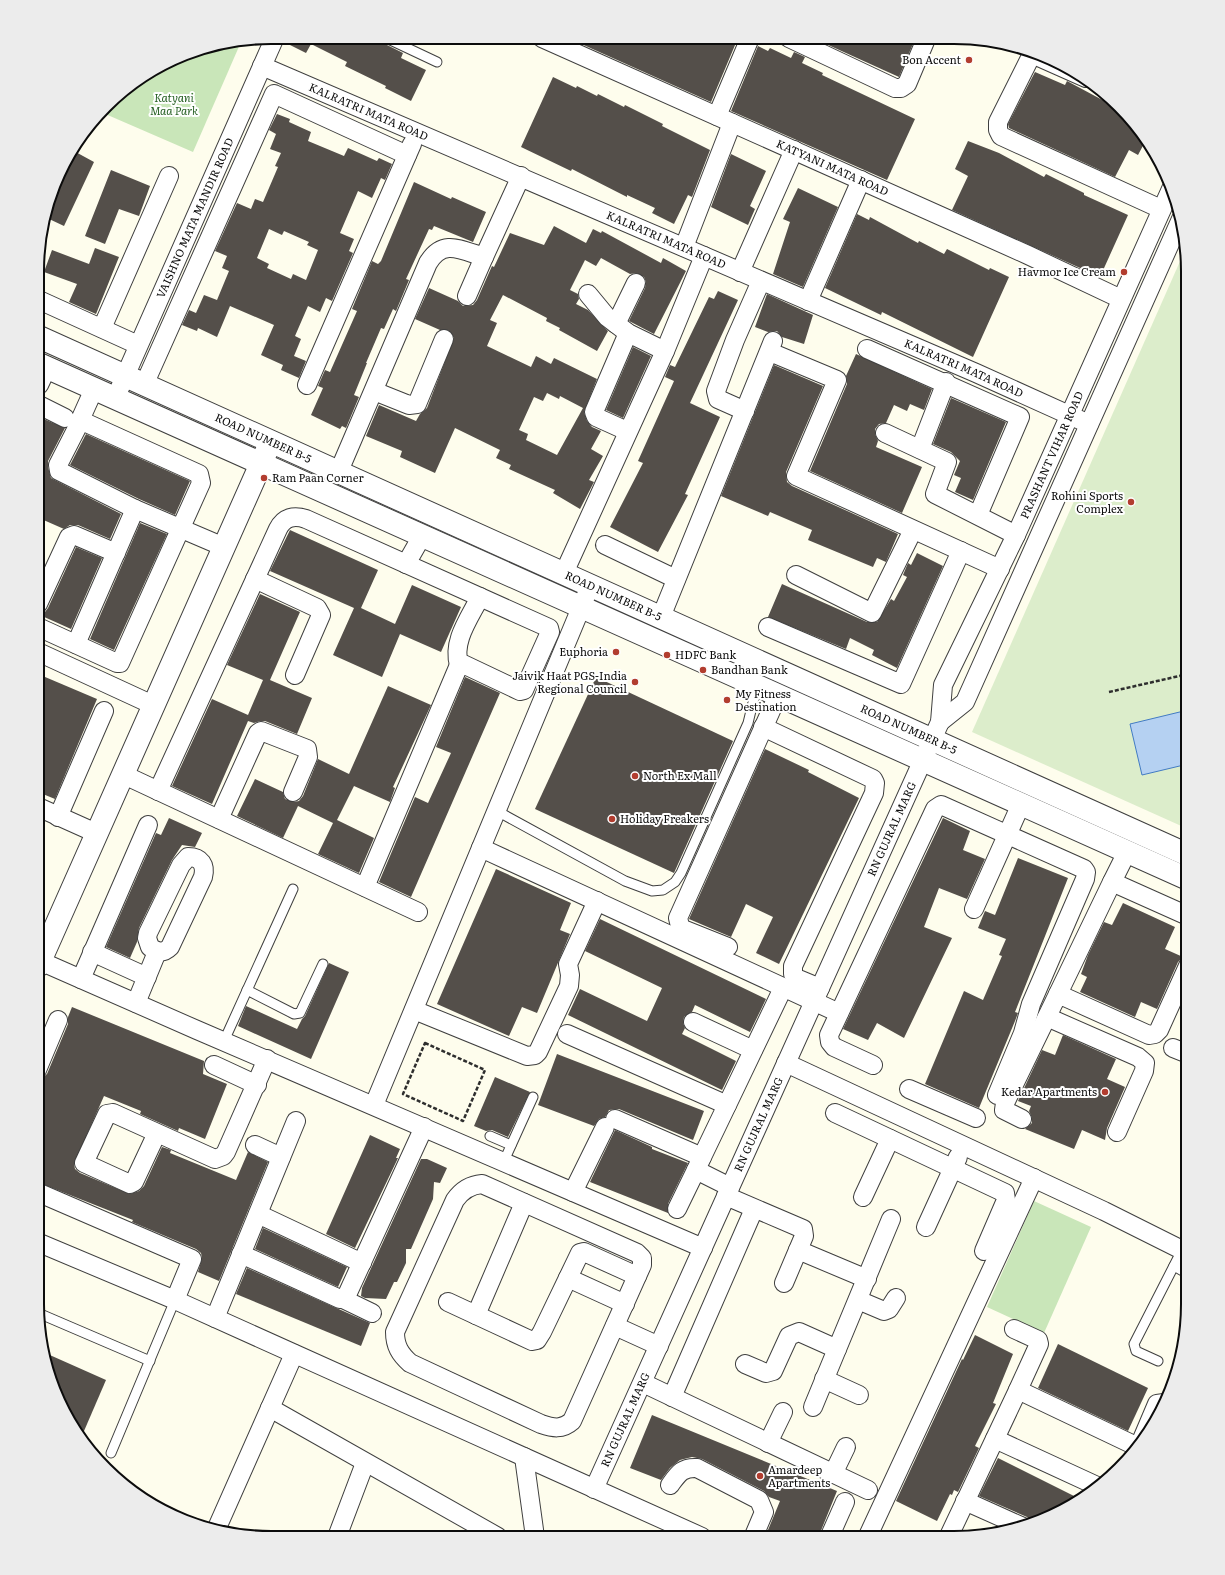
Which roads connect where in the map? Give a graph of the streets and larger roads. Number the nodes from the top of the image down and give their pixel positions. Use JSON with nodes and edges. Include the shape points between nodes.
{"nodes":[{"id":1,"x":272,"y":44,"type":"edge"},
{"id":2,"x":556,"y":44,"type":"edge"},
{"id":3,"x":748,"y":44,"type":"edge"},
{"id":4,"x":803,"y":44,"type":"edge"},
{"id":5,"x":924,"y":44,"type":"edge"},
{"id":6,"x":1030,"y":57,"type":"edge"},
{"id":7,"x":262,"y":66,"type":"junction"},
{"id":8,"x":725,"y":119,"type":"junction"},
{"id":9,"x":417,"y":132,"type":"junction"},
{"id":10,"x":794,"y":150,"type":"junction"},
{"id":11,"x":406,"y":155,"type":"junction"},
{"id":12,"x":169,"y":176,"type":"dead end"},
{"id":13,"x":521,"y":176,"type":"junction"},
{"id":14,"x":861,"y":180,"type":"junction"},
{"id":15,"x":1168,"y":195,"type":"edge"},
{"id":16,"x":1161,"y":209,"type":"junction"},
{"id":17,"x":1177,"y":228,"type":"edge"},
{"id":18,"x":684,"y":247,"type":"junction"},
{"id":19,"x":704,"y":256,"type":"junction"},
{"id":20,"x":484,"y":257,"type":"junction"},
{"id":21,"x":740,"y":272,"type":"junction"},
{"id":22,"x":761,"y":281,"type":"junction"},
{"id":23,"x":636,"y":283,"type":"dead end"},
{"id":24,"x":588,"y":294,"type":"dead end"},
{"id":25,"x":467,"y":296,"type":"dead end"},
{"id":26,"x":1121,"y":299,"type":"junction"},
{"id":27,"x":808,"y":301,"type":"junction"},
{"id":28,"x":44,"y":302,"type":"edge"},
{"id":29,"x":102,"y":328,"type":"junction"},
{"id":30,"x":622,"y":328,"type":"junction"},
{"id":31,"x":44,"y":339,"type":"edge"},
{"id":32,"x":444,"y":339,"type":"dead end"},
{"id":33,"x":138,"y":345,"type":"junction"},
{"id":34,"x":867,"y":349,"type":"dead end"},
{"id":35,"x":665,"y":351,"type":"junction"},
{"id":36,"x":44,"y":373,"type":"edge"},
{"id":37,"x":135,"y":380,"type":"junction"},
{"id":38,"x":946,"y":382,"type":"junction"},
{"id":39,"x":307,"y":385,"type":"dead end"},
{"id":40,"x":94,"y":389,"type":"junction"},
{"id":41,"x":374,"y":391,"type":"junction"},
{"id":42,"x":115,"y":399,"type":"junction"},
{"id":43,"x":44,"y":407,"type":"edge"},
{"id":44,"x":745,"y":411,"type":"junction"},
{"id":45,"x":1070,"y":416,"type":"junction"},
{"id":46,"x":73,"y":419,"type":"junction"},
{"id":47,"x":1089,"y":424,"type":"junction"},
{"id":48,"x":627,"y":431,"type":"junction"},
{"id":49,"x":885,"y":433,"type":"dead end"},
{"id":50,"x":270,"y":441,"type":"junction"},
{"id":51,"x":920,"y":449,"type":"junction"},
{"id":52,"x":261,"y":464,"type":"junction"},
{"id":53,"x":339,"y":471,"type":"junction"},
{"id":54,"x":135,"y":509,"type":"junction"},
{"id":55,"x":978,"y":515,"type":"junction"},
{"id":56,"x":180,"y":528,"type":"junction"},
{"id":57,"x":913,"y":530,"type":"junction"},
{"id":58,"x":1016,"y":535,"type":"junction"},
{"id":59,"x":422,"y":536,"type":"junction"},
{"id":60,"x":605,"y":545,"type":"dead end"},
{"id":61,"x":224,"y":547,"type":"junction"},
{"id":62,"x":961,"y":551,"type":"junction"},
{"id":63,"x":116,"y":554,"type":"junction"},
{"id":64,"x":406,"y":564,"type":"junction"},
{"id":65,"x":1000,"y":569,"type":"junction"},
{"id":66,"x":564,"y":573,"type":"junction"},
{"id":67,"x":796,"y":575,"type":"dead end"},
{"id":68,"x":255,"y":578,"type":"junction"},
{"id":69,"x":676,"y":579,"type":"junction"},
{"id":70,"x":590,"y":586,"type":"junction"},
{"id":71,"x":44,"y":591,"type":"edge"},
{"id":72,"x":480,"y":597,"type":"junction"},
{"id":73,"x":582,"y":607,"type":"junction"},
{"id":74,"x":662,"y":617,"type":"junction"},
{"id":75,"x":768,"y":627,"type":"dead end"},
{"id":76,"x":44,"y":630,"type":"edge"},
{"id":77,"x":76,"y":644,"type":"junction"},
{"id":78,"x":44,"y":655,"type":"edge"},
{"id":79,"x":459,"y":665,"type":"junction"},
{"id":80,"x":295,"y":675,"type":"dead end"},
{"id":81,"x":778,"y":695,"type":"junction"},
{"id":82,"x":154,"y":705,"type":"junction"},
{"id":83,"x":104,"y":711,"type":"dead end"},
{"id":84,"x":763,"y":727,"type":"junction"},
{"id":85,"x":936,"y":731,"type":"junction"},
{"id":86,"x":923,"y":760,"type":"junction"},
{"id":87,"x":122,"y":774,"type":"junction"},
{"id":88,"x":158,"y":791,"type":"junction"},
{"id":89,"x":293,"y":792,"type":"dead end"},
{"id":90,"x":1021,"y":804,"type":"junction"},
{"id":91,"x":44,"y":810,"type":"edge"},
{"id":92,"x":58,"y":817,"type":"junction"},
{"id":93,"x":219,"y":819,"type":"junction"},
{"id":94,"x":148,"y":824,"type":"dead end"},
{"id":95,"x":96,"y":833,"type":"junction"},
{"id":96,"x":1007,"y":834,"type":"junction"},
{"id":97,"x":482,"y":848,"type":"junction"},
{"id":98,"x":1127,"y":852,"type":"junction"},
{"id":99,"x":1181,"y":852,"type":"edge"},
{"id":100,"x":1181,"y":876,"type":"edge"},
{"id":101,"x":1112,"y":882,"type":"junction"},
{"id":102,"x":365,"y":887,"type":"junction"},
{"id":103,"x":597,"y":901,"type":"junction"},
{"id":104,"x":974,"y":909,"type":"dead end"},
{"id":105,"x":418,"y":912,"type":"dead end"},
{"id":106,"x":1181,"y":913,"type":"edge"},
{"id":107,"x":728,"y":947,"type":"dead end"},
{"id":108,"x":44,"y":952,"type":"edge"},
{"id":109,"x":92,"y":952,"type":"junction"},
{"id":110,"x":157,"y":952,"type":"junction"},
{"id":111,"x":44,"y":965,"type":"edge"},
{"id":112,"x":147,"y":977,"type":"junction"},
{"id":113,"x":81,"y":979,"type":"junction"},
{"id":114,"x":1181,"y":981,"type":"edge"},
{"id":115,"x":783,"y":988,"type":"junction"},
{"id":116,"x":1058,"y":994,"type":"junction"},
{"id":117,"x":817,"y":995,"type":"junction"},
{"id":118,"x":136,"y":1003,"type":"junction"},
{"id":119,"x":414,"y":1010,"type":"junction"},
{"id":120,"x":838,"y":1013,"type":"junction"},
{"id":121,"x":1047,"y":1017,"type":"junction"},
{"id":122,"x":58,"y":1020,"type":"dead end"},
{"id":123,"x":693,"y":1022,"type":"dead end"},
{"id":124,"x":567,"y":1034,"type":"dead end"},
{"id":125,"x":753,"y":1050,"type":"junction"},
{"id":126,"x":44,"y":1055,"type":"edge"},
{"id":127,"x":267,"y":1059,"type":"junction"},
{"id":128,"x":786,"y":1063,"type":"junction"},
{"id":129,"x":214,"y":1065,"type":"dead end"},
{"id":130,"x":873,"y":1065,"type":"dead end"},
{"id":131,"x":257,"y":1085,"type":"junction"},
{"id":132,"x":909,"y":1089,"type":"dead end"},
{"id":133,"x":997,"y":1095,"type":"dead end"},
{"id":134,"x":374,"y":1105,"type":"junction"},
{"id":135,"x":727,"y":1105,"type":"junction"},
{"id":136,"x":948,"y":1106,"type":"junction"},
{"id":137,"x":835,"y":1113,"type":"dead end"},
{"id":138,"x":976,"y":1118,"type":"dead end"},
{"id":139,"x":1022,"y":1119,"type":"dead end"},
{"id":140,"x":296,"y":1121,"type":"dead end"},
{"id":141,"x":424,"y":1127,"type":"junction"},
{"id":142,"x":935,"y":1132,"type":"junction"},
{"id":143,"x":1117,"y":1132,"type":"dead end"},
{"id":144,"x":157,"y":1133,"type":"dead end"},
{"id":145,"x":890,"y":1139,"type":"junction"},
{"id":146,"x":255,"y":1145,"type":"dead end"},
{"id":147,"x":963,"y":1145,"type":"junction"},
{"id":148,"x":281,"y":1158,"type":"junction"},
{"id":149,"x":699,"y":1164,"type":"junction"},
{"id":150,"x":953,"y":1168,"type":"junction"},
{"id":151,"x":1034,"y":1178,"type":"junction"},
{"id":152,"x":573,"y":1192,"type":"junction"},
{"id":153,"x":728,"y":1192,"type":"junction"},
{"id":154,"x":44,"y":1195,"type":"edge"},
{"id":155,"x":863,"y":1197,"type":"dead end"},
{"id":156,"x":524,"y":1203,"type":"junction"},
{"id":157,"x":678,"y":1209,"type":"dead end"},
{"id":158,"x":754,"y":1209,"type":"junction"},
{"id":159,"x":258,"y":1214,"type":"junction"},
{"id":160,"x":891,"y":1219,"type":"dead end"},
{"id":161,"x":926,"y":1227,"type":"dead end"},
{"id":162,"x":44,"y":1245,"type":"edge"},
{"id":163,"x":703,"y":1248,"type":"junction"},
{"id":164,"x":798,"y":1250,"type":"junction"},
{"id":165,"x":1181,"y":1250,"type":"edge"},
{"id":166,"x":984,"y":1251,"type":"dead end"},
{"id":167,"x":241,"y":1254,"type":"junction"},
{"id":168,"x":362,"y":1263,"type":"junction"},
{"id":169,"x":637,"y":1276,"type":"junction"},
{"id":170,"x":568,"y":1278,"type":"junction"},
{"id":171,"x":867,"y":1279,"type":"junction"},
{"id":172,"x":784,"y":1283,"type":"dead end"},
{"id":173,"x":896,"y":1298,"type":"dead end"},
{"id":174,"x":343,"y":1299,"type":"junction"},
{"id":175,"x":175,"y":1300,"type":"junction"},
{"id":176,"x":858,"y":1300,"type":"junction"},
{"id":177,"x":448,"y":1302,"type":"dead end"},
{"id":178,"x":625,"y":1304,"type":"junction"},
{"id":179,"x":372,"y":1313,"type":"dead end"},
{"id":180,"x":476,"y":1315,"type":"junction"},
{"id":181,"x":215,"y":1318,"type":"junction"},
{"id":182,"x":615,"y":1326,"type":"junction"},
{"id":183,"x":1014,"y":1329,"type":"dead end"},
{"id":184,"x":659,"y":1346,"type":"junction"},
{"id":185,"x":837,"y":1349,"type":"junction"},
{"id":186,"x":294,"y":1354,"type":"junction"},
{"id":187,"x":745,"y":1364,"type":"dead end"},
{"id":188,"x":824,"y":1379,"type":"junction"},
{"id":189,"x":643,"y":1383,"type":"junction"},
{"id":190,"x":1018,"y":1390,"type":"junction"},
{"id":191,"x":859,"y":1396,"type":"dead end"},
{"id":192,"x":672,"y":1398,"type":"junction"},
{"id":193,"x":1158,"y":1404,"type":"edge"},
{"id":194,"x":813,"y":1407,"type":"dead end"},
{"id":195,"x":270,"y":1408,"type":"junction"},
{"id":196,"x":783,"y":1412,"type":"dead end"},
{"id":197,"x":1153,"y":1413,"type":"edge"},
{"id":198,"x":995,"y":1439,"type":"junction"},
{"id":199,"x":768,"y":1443,"type":"junction"},
{"id":200,"x":1133,"y":1444,"type":"edge"},
{"id":201,"x":846,"y":1447,"type":"dead end"},
{"id":202,"x":524,"y":1457,"type":"junction"},
{"id":203,"x":365,"y":1463,"type":"junction"},
{"id":204,"x":833,"y":1474,"type":"junction"},
{"id":205,"x":1093,"y":1484,"type":"edge"},
{"id":206,"x":670,"y":1485,"type":"dead end"},
{"id":207,"x":594,"y":1489,"type":"junction"},
{"id":208,"x":868,"y":1490,"type":"dead end"},
{"id":209,"x":965,"y":1501,"type":"junction"},
{"id":210,"x":845,"y":1502,"type":"dead end"},
{"id":211,"x":1014,"y":1522,"type":"edge"},
{"id":212,"x":218,"y":1525,"type":"edge"},
{"id":213,"x":340,"y":1531,"type":"edge"},
{"id":214,"x":486,"y":1531,"type":"edge"},
{"id":215,"x":534,"y":1531,"type":"edge"},
{"id":216,"x":687,"y":1531,"type":"edge"},
{"id":217,"x":760,"y":1531,"type":"edge"},
{"id":218,"x":832,"y":1531,"type":"edge"},
{"id":219,"x":870,"y":1531,"type":"edge"},
{"id":220,"x":951,"y":1531,"type":"edge"}],
"edges":[{"from":1,"to":7,"type":"street","name":"VAISHNO MATA MANDIR ROAD"},
{"from":2,"to":8,"type":"street","name":"KATYANI MATA ROAD"},
{"from":3,"to":8,"type":"street"},
{"from":4,"to":5,"type":"street","via":[[895,88],[907,84]]},
{"from":6,"to":16,"type":"street","via":[[998,122],[1001,136]]},
{"from":7,"to":9,"type":"street","name":"KALRATRI MATA ROAD"},
{"from":7,"to":33,"type":"street","name":"VAISHNO MATA MANDIR ROAD"},
{"from":8,"to":10,"type":"street","name":"KATYANI MATA ROAD"},
{"from":8,"to":18,"type":"street"},
{"from":9,"to":11,"type":"street"},
{"from":9,"to":13,"type":"street","name":"KALRATRI MATA ROAD"},
{"from":10,"to":14,"type":"street","name":"KATYANI MATA ROAD"},
{"from":10,"to":21,"type":"street"},
{"from":11,"to":37,"type":"street","via":[[274,94]]},
{"from":11,"to":39,"type":"street"},
{"from":12,"to":29,"type":"street"},
{"from":13,"to":18,"type":"street","name":"KALRATRI MATA ROAD"},
{"from":13,"to":20,"type":"street"},
{"from":14,"to":26,"type":"street","name":"KATYANI MATA ROAD"},
{"from":14,"to":27,"type":"street"},
{"from":15,"to":16,"type":"street","name":"PRASHANT VIHAR ROAD"},
{"from":16,"to":26,"type":"street","name":"PRASHANT VIHAR ROAD"},
{"from":17,"to":47,"type":"street","name":"PRASHANT VIHAR ROAD"},
{"from":18,"to":19,"type":"street","name":"KALRATRI MATA ROAD"},
{"from":19,"to":21,"type":"street","name":"KALRATRI MATA ROAD"},
{"from":19,"to":35,"type":"street"},
{"from":20,"to":25,"type":"street"},
{"from":20,"to":41,"type":"street","via":[[451,247],[442,248],[434,254]]},
{"from":21,"to":22,"type":"street","name":"KALRATRI MATA ROAD"},
{"from":22,"to":27,"type":"street","name":"KALRATRI MATA ROAD"},
{"from":22,"to":44,"type":"street","via":[[716,391],[718,399]]},
{"from":23,"to":30,"type":"street"},
{"from":24,"to":30,"type":"street","via":[[607,317]]},
{"from":26,"to":45,"type":"street","name":"PRASHANT VIHAR ROAD"},
{"from":27,"to":45,"type":"street","name":"KALRATRI MATA ROAD"},
{"from":28,"to":29,"type":"street"},
{"from":29,"to":33,"type":"street"},
{"from":30,"to":35,"type":"street"},
{"from":30,"to":48,"type":"street","via":[[594,412],[596,416]]},
{"from":31,"to":37,"type":"street","name":"ROAD NUMBER B-5"},
{"from":32,"to":41,"type":"street","via":[[417,404],[409,405]]},
{"from":33,"to":37,"type":"street","name":"VAISHNO MATA MANDIR ROAD"},
{"from":34,"to":38,"type":"street"},
{"from":35,"to":48,"type":"street"},
{"from":36,"to":40,"type":"street"},
{"from":37,"to":42,"type":"street","name":"VAISHNO MATA MANDIR ROAD"},
{"from":37,"to":50,"type":"street","name":"ROAD NUMBER B-5"},
{"from":38,"to":51,"type":"street"},
{"from":38,"to":55,"type":"street","via":[[1020,417]]},
{"from":40,"to":42,"type":"street"},
{"from":40,"to":46,"type":"street"},
{"from":41,"to":53,"type":"street"},
{"from":42,"to":52,"type":"street"},
{"from":43,"to":46,"type":"street"},
{"from":44,"to":57,"type":"street","via":[[772,346],[837,380],[796,476]]},
{"from":44,"to":69,"type":"street"},
{"from":45,"to":47,"type":"street","name":"KALRATRI MATA ROAD"},
{"from":45,"to":58,"type":"street","name":"PRASHANT VIHAR ROAD"},
{"from":46,"to":54,"type":"street","via":[[58,465],[59,471]]},
{"from":46,"to":56,"type":"street","via":[[199,474],[201,483]]},
{"from":47,"to":85,"type":"street","name":"PRASHANT VIHAR ROAD","via":[[965,702]]},
{"from":48,"to":66,"type":"street"},
{"from":49,"to":51,"type":"street"},
{"from":50,"to":52,"type":"street"},
{"from":50,"to":53,"type":"street","name":"ROAD NUMBER B-5"},
{"from":51,"to":55,"type":"street","via":[[947,462],[935,494]]},
{"from":52,"to":59,"type":"street"},
{"from":52,"to":61,"type":"street"},
{"from":53,"to":66,"type":"street","name":"ROAD NUMBER B-5"},
{"from":54,"to":56,"type":"street"},
{"from":54,"to":63,"type":"street"},
{"from":55,"to":58,"type":"street"},
{"from":56,"to":61,"type":"street"},
{"from":56,"to":77,"type":"street","via":[[120,663]]},
{"from":57,"to":62,"type":"street"},
{"from":57,"to":67,"type":"street","via":[[872,613]]},
{"from":58,"to":65,"type":"street","name":"PRASHANT VIHAR ROAD"},
{"from":59,"to":64,"type":"street"},
{"from":59,"to":73,"type":"street"},
{"from":60,"to":69,"type":"street"},
{"from":61,"to":82,"type":"street"},
{"from":62,"to":65,"type":"street"},
{"from":62,"to":75,"type":"street","via":[[901,684]]},
{"from":63,"to":71,"type":"street","via":[[74,535],[69,536]]},
{"from":63,"to":77,"type":"street"},
{"from":64,"to":68,"type":"street","via":[[295,516],[281,524]]},
{"from":64,"to":72,"type":"street"},
{"from":65,"to":85,"type":"street","name":"PRASHANT VIHAR ROAD","via":[[943,685]]},
{"from":66,"to":70,"type":"street","name":"ROAD NUMBER B-5"},
{"from":68,"to":80,"type":"street","via":[[317,608],[320,612],[321,616]]},
{"from":68,"to":88,"type":"street"},
{"from":69,"to":74,"type":"street"},
{"from":70,"to":73,"type":"street"},
{"from":70,"to":74,"type":"street","name":"ROAD NUMBER B-5"},
{"from":72,"to":79,"type":"street","via":[[458,642],[456,656]]},
{"from":72,"to":79,"type":"street","via":[[549,628],[550,632],[524,690],[464,664]]},
{"from":73,"to":81,"type":"street"},
{"from":73,"to":97,"type":"street"},
{"from":74,"to":85,"type":"street","name":"ROAD NUMBER B-5"},
{"from":76,"to":77,"type":"street"},
{"from":78,"to":82,"type":"street"},
{"from":79,"to":102,"type":"street"},
{"from":81,"to":84,"type":"street"},
{"from":81,"to":86,"type":"street"},
{"from":82,"to":87,"type":"street"},
{"from":83,"to":92,"type":"street"},
{"from":84,"to":107,"type":"street","via":[[678,918],[683,929]]},
{"from":84,"to":117,"type":"street","via":[[873,779],[875,783],[874,793],[793,966],[792,974]]},
{"from":85,"to":86,"type":"street","name":"PRASHANT VIHAR ROAD"},
{"from":85,"to":99,"type":"street","name":"ROAD NUMBER B-5"},
{"from":86,"to":90,"type":"street"},
{"from":86,"to":117,"type":"street","name":"RN GUJRAL MARG"},
{"from":87,"to":88,"type":"street"},
{"from":87,"to":95,"type":"street"},
{"from":88,"to":93,"type":"street"},
{"from":89,"to":93,"type":"street","via":[[308,757],[307,749],[261,731]]},
{"from":90,"to":96,"type":"street"},
{"from":90,"to":98,"type":"street"},
{"from":91,"to":92,"type":"street"},
{"from":92,"to":95,"type":"street"},
{"from":93,"to":102,"type":"street"},
{"from":94,"to":109,"type":"street"},
{"from":95,"to":108,"type":"street"},
{"from":96,"to":104,"type":"street"},
{"from":96,"to":120,"type":"street","via":[[942,805],[937,807]]},
{"from":96,"to":133,"type":"street","via":[[1084,869],[1086,874],[1031,1004],[1023,1033]]},
{"from":97,"to":103,"type":"street"},
{"from":97,"to":119,"type":"street"},
{"from":98,"to":100,"type":"street"},
{"from":98,"to":101,"type":"street"},
{"from":101,"to":106,"type":"street"},
{"from":101,"to":116,"type":"street"},
{"from":102,"to":105,"type":"street"},
{"from":103,"to":115,"type":"street"},
{"from":103,"to":119,"type":"street","via":[[568,964],[569,986],[535,1055],[527,1056]]},
{"from":109,"to":112,"type":"street"},
{"from":109,"to":113,"type":"street"},
{"from":110,"to":110,"type":"street","via":[[147,942],[148,933],[180,865],[188,857],[194,857],[204,867],[203,877],[170,947]]},
{"from":110,"to":112,"type":"street"},
{"from":111,"to":113,"type":"street"},
{"from":112,"to":118,"type":"street"},
{"from":113,"to":118,"type":"street"},
{"from":114,"to":116,"type":"street","via":[[1159,1030],[1149,1036]]},
{"from":115,"to":117,"type":"street"},
{"from":115,"to":125,"type":"street"},
{"from":116,"to":121,"type":"street"},
{"from":117,"to":120,"type":"street"},
{"from":117,"to":128,"type":"street","name":"RN GUJRAL MARG"},
{"from":118,"to":127,"type":"street"},
{"from":119,"to":134,"type":"street"},
{"from":120,"to":130,"type":"street","via":[[829,1035],[830,1042],[834,1047]]},
{"from":121,"to":139,"type":"street","via":[[1004,1108],[1006,1112]]},
{"from":121,"to":143,"type":"street","via":[[1138,1057],[1145,1063],[1144,1071]]},
{"from":122,"to":126,"type":"street"},
{"from":123,"to":125,"type":"street"},
{"from":124,"to":135,"type":"street"},
{"from":125,"to":135,"type":"street"},
{"from":127,"to":131,"type":"street"},
{"from":127,"to":134,"type":"street"},
{"from":128,"to":142,"type":"street"},
{"from":128,"to":153,"type":"street","name":"RN GUJRAL MARG"},
{"from":129,"to":131,"type":"street"},
{"from":131,"to":144,"type":"street","via":[[226,1152],[219,1158],[215,1159]]},
{"from":132,"to":136,"type":"street"},
{"from":134,"to":141,"type":"street"},
{"from":135,"to":149,"type":"street"},
{"from":136,"to":138,"type":"street"},
{"from":136,"to":142,"type":"street"},
{"from":137,"to":145,"type":"street"},
{"from":140,"to":148,"type":"street"},
{"from":141,"to":152,"type":"street"},
{"from":141,"to":168,"type":"street"},
{"from":142,"to":147,"type":"street"},
{"from":145,"to":150,"type":"street"},
{"from":145,"to":155,"type":"street"},
{"from":146,"to":148,"type":"street"},
{"from":147,"to":150,"type":"street"},
{"from":147,"to":151,"type":"street"},
{"from":148,"to":159,"type":"street"},
{"from":149,"to":152,"type":"street","via":[[610,1123]]},
{"from":149,"to":153,"type":"street"},
{"from":149,"to":157,"type":"street"},
{"from":150,"to":161,"type":"street"},
{"from":150,"to":166,"type":"street","via":[[1007,1196]]},
{"from":151,"to":165,"type":"street"},
{"from":151,"to":219,"type":"street"},
{"from":152,"to":163,"type":"street"},
{"from":153,"to":158,"type":"street"},
{"from":153,"to":163,"type":"street","name":"RN GUJRAL MARG"},
{"from":154,"to":175,"type":"street","via":[[192,1259]]},
{"from":156,"to":169,"type":"street","via":[[637,1253],[642,1258],[642,1265]]},
{"from":156,"to":180,"type":"street"},
{"from":156,"to":182,"type":"street","via":[[482,1184],[472,1185],[459,1195],[395,1332],[395,1341],[402,1357],[541,1424],[553,1428],[561,1427],[572,1421]]},
{"from":158,"to":164,"type":"street","via":[[803,1229],[804,1236]]},
{"from":158,"to":192,"type":"street"},
{"from":159,"to":167,"type":"street"},
{"from":159,"to":168,"type":"street"},
{"from":160,"to":171,"type":"street"},
{"from":162,"to":175,"type":"street"},
{"from":163,"to":184,"type":"street","name":"RN GUJRAL MARG"},
{"from":164,"to":171,"type":"street"},
{"from":164,"to":172,"type":"street"},
{"from":167,"to":174,"type":"street"},
{"from":167,"to":181,"type":"street"},
{"from":168,"to":174,"type":"street","via":[[349,1292]]},
{"from":169,"to":170,"type":"street","via":[[584,1252],[580,1253]]},
{"from":169,"to":178,"type":"street"},
{"from":170,"to":178,"type":"street"},
{"from":170,"to":180,"type":"street","via":[[536,1340],[532,1341]]},
{"from":171,"to":176,"type":"street"},
{"from":173,"to":176,"type":"street","via":[[889,1309],[884,1311]]},
{"from":174,"to":179,"type":"street"},
{"from":175,"to":181,"type":"street"},
{"from":176,"to":185,"type":"street"},
{"from":177,"to":180,"type":"street"},
{"from":178,"to":182,"type":"street"},
{"from":181,"to":186,"type":"street"},
{"from":182,"to":184,"type":"street"},
{"from":183,"to":190,"type":"street","via":[[1038,1340],[1039,1344]]},
{"from":184,"to":189,"type":"street","name":"RN GUJRAL MARG"},
{"from":185,"to":187,"type":"street","via":[[799,1332],[789,1336],[773,1371],[766,1373]]},
{"from":185,"to":188,"type":"street"},
{"from":186,"to":195,"type":"street"},
{"from":186,"to":202,"type":"street"},
{"from":188,"to":191,"type":"street"},
{"from":188,"to":194,"type":"street"},
{"from":189,"to":192,"type":"street"},
{"from":189,"to":207,"type":"street","name":"RN GUJRAL MARG"},
{"from":190,"to":198,"type":"street"},
{"from":190,"to":200,"type":"street"},
{"from":192,"to":199,"type":"street"},
{"from":193,"to":197,"type":"street"},
{"from":195,"to":203,"type":"street"},
{"from":195,"to":212,"type":"street"},
{"from":196,"to":199,"type":"street"},
{"from":198,"to":205,"type":"street"},
{"from":198,"to":209,"type":"street"},
{"from":199,"to":204,"type":"street"},
{"from":201,"to":204,"type":"street"},
{"from":202,"to":207,"type":"street"},
{"from":202,"to":215,"type":"street"},
{"from":203,"to":213,"type":"street"},
{"from":203,"to":214,"type":"street"},
{"from":204,"to":208,"type":"street"},
{"from":206,"to":217,"type":"street","via":[[682,1470],[697,1468],[759,1500],[764,1512]]},
{"from":207,"to":216,"type":"street"},
{"from":209,"to":211,"type":"street"},
{"from":209,"to":220,"type":"street"},
{"from":210,"to":218,"type":"street"}]}
